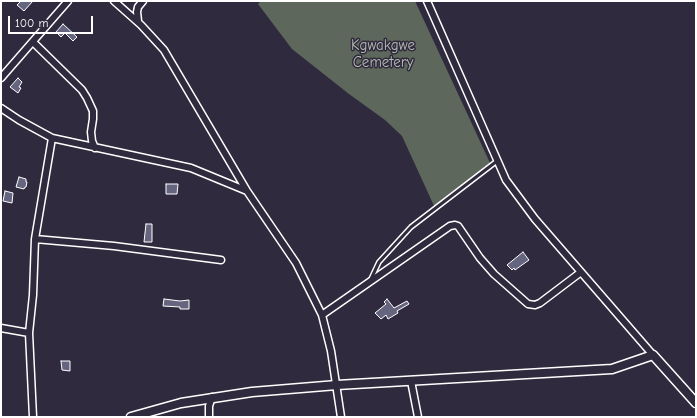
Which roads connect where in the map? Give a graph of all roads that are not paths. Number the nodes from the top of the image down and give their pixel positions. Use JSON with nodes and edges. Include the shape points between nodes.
{"nodes":[{"id":1,"x":68,"y":1,"type":"edge"},
{"id":2,"x":114,"y":1,"type":"edge"},
{"id":3,"x":143,"y":1,"type":"edge"},
{"id":4,"x":427,"y":1,"type":"edge"},
{"id":5,"x":138,"y":21,"type":"junction"},
{"id":6,"x":33,"y":42,"type":"junction"},
{"id":7,"x":1,"y":78,"type":"edge"},
{"id":8,"x":1,"y":108,"type":"edge"},
{"id":9,"x":52,"y":138,"type":"junction"},
{"id":10,"x":95,"y":148,"type":"junction"},
{"id":11,"x":498,"y":160,"type":"junction"},
{"id":12,"x":247,"y":191,"type":"junction"},
{"id":13,"x":35,"y":239,"type":"junction"},
{"id":14,"x":221,"y":260,"type":"dead end"},
{"id":15,"x":581,"y":272,"type":"junction"},
{"id":16,"x":370,"y":283,"type":"junction"},
{"id":17,"x":322,"y":315,"type":"junction"},
{"id":18,"x":1,"y":328,"type":"edge"},
{"id":19,"x":29,"y":333,"type":"junction"},
{"id":20,"x":653,"y":355,"type":"junction"},
{"id":21,"x":411,"y":381,"type":"junction"},
{"id":22,"x":336,"y":385,"type":"junction"},
{"id":23,"x":212,"y":397,"type":"junction"},
{"id":24,"x":696,"y":403,"type":"edge"},
{"id":25,"x":33,"y":417,"type":"edge"},
{"id":26,"x":131,"y":417,"type":"edge"},
{"id":27,"x":209,"y":417,"type":"edge"},
{"id":28,"x":341,"y":417,"type":"edge"},
{"id":29,"x":418,"y":417,"type":"edge"}],
"edges":[{"from":1,"to":6,"type":"street"},
{"from":2,"to":5,"type":"street"},
{"from":3,"to":5,"type":"street","via":[[138,7]]},
{"from":4,"to":11,"type":"street"},
{"from":5,"to":12,"type":"street","via":[[164,50]]},
{"from":6,"to":7,"type":"street"},
{"from":6,"to":10,"type":"street","via":[[87,98],[93,111],[91,132]]},
{"from":8,"to":9,"type":"street"},
{"from":9,"to":10,"type":"street"},
{"from":9,"to":13,"type":"street"},
{"from":10,"to":12,"type":"street","via":[[191,168]]},
{"from":11,"to":15,"type":"street","via":[[506,180],[535,219]]},
{"from":11,"to":16,"type":"lane","via":[[411,227],[379,262]]},
{"from":12,"to":17,"type":"street","via":[[296,263]]},
{"from":13,"to":14,"type":"street"},
{"from":13,"to":19,"type":"street"},
{"from":15,"to":16,"type":"street","via":[[540,303],[528,304],[494,274],[461,229],[455,225]]},
{"from":15,"to":20,"type":"street"},
{"from":16,"to":17,"type":"street"},
{"from":17,"to":22,"type":"street","via":[[332,351]]},
{"from":18,"to":19,"type":"street"},
{"from":19,"to":25,"type":"street"},
{"from":20,"to":21,"type":"street","via":[[612,369]]},
{"from":20,"to":24,"type":"street"},
{"from":21,"to":22,"type":"street"},
{"from":21,"to":29,"type":"street"},
{"from":22,"to":23,"type":"street"},
{"from":22,"to":28,"type":"street"},
{"from":23,"to":26,"type":"street"},
{"from":23,"to":27,"type":"street"}]}
